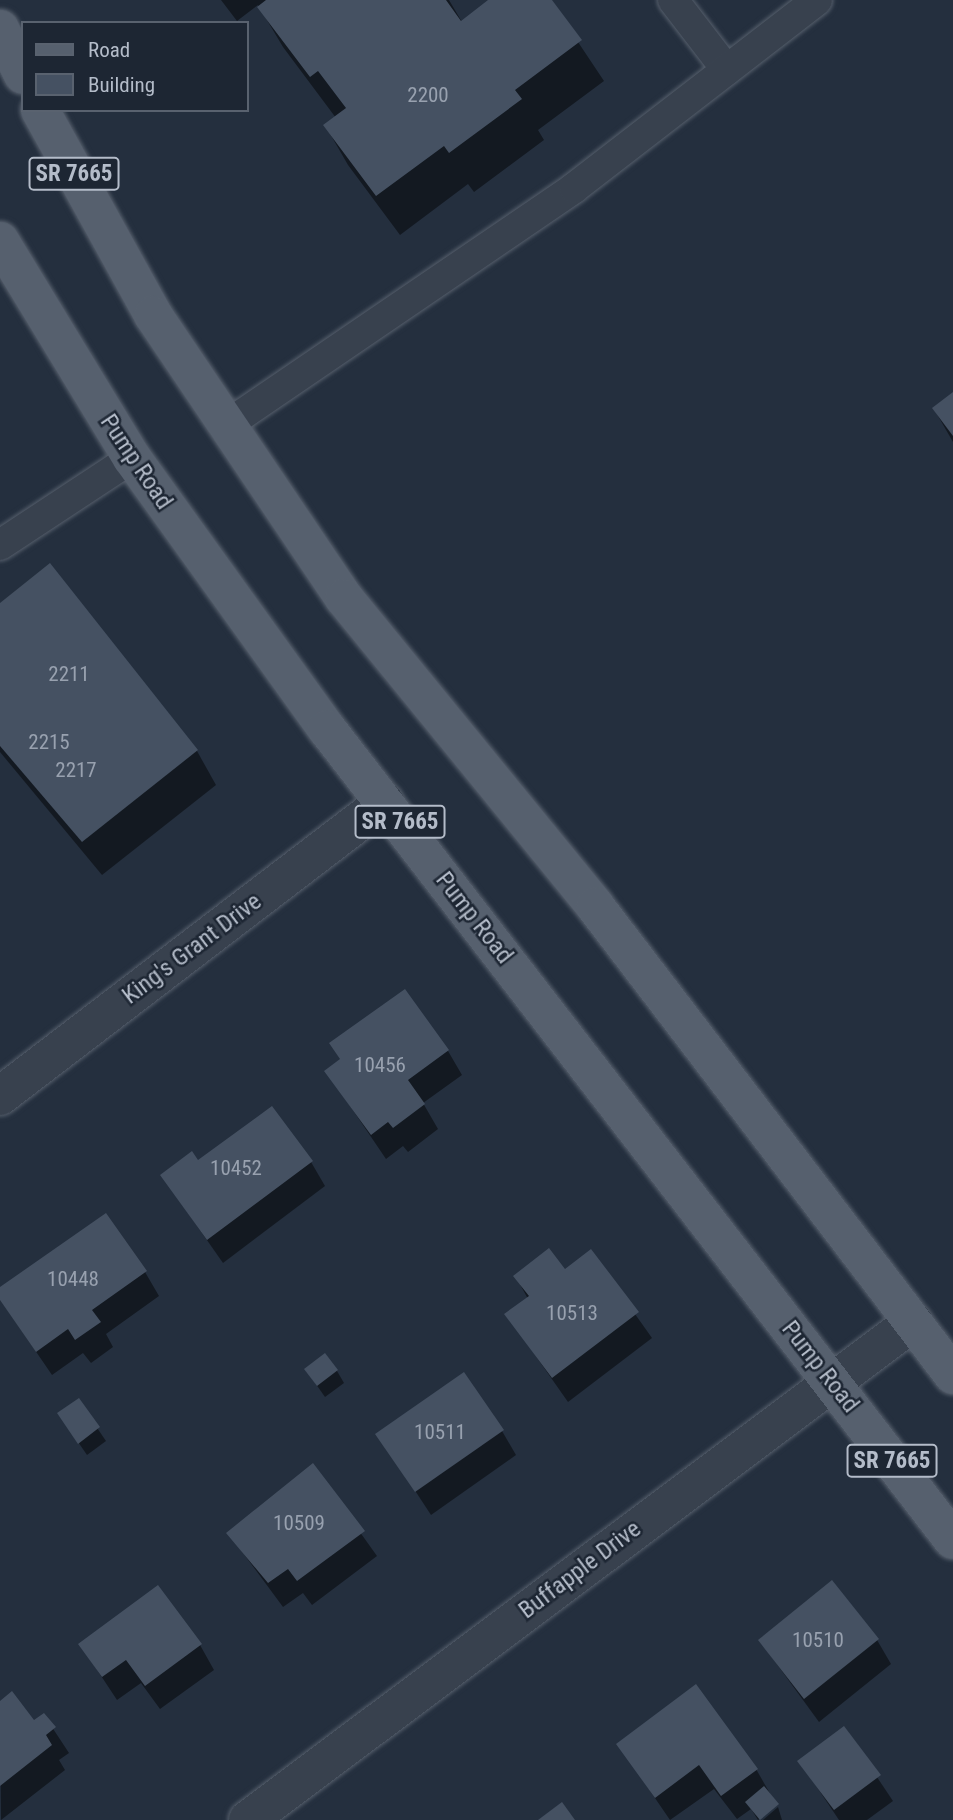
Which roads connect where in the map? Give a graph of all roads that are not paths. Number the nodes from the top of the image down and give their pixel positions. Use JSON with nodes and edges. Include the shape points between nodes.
{"nodes":[{"id":1,"x":673,"y":0,"type":"edge"},
{"id":2,"x":817,"y":0,"type":"edge"},
{"id":3,"x":0,"y":29,"type":"edge"},
{"id":4,"x":727,"y":70,"type":"junction"},
{"id":5,"x":21,"y":71,"type":"edge"},
{"id":6,"x":41,"y":112,"type":"edge"},
{"id":7,"x":0,"y":241,"type":"edge"},
{"id":8,"x":224,"y":427,"type":"junction"},
{"id":9,"x":132,"y":458,"type":"junction"},
{"id":10,"x":0,"y":545,"type":"edge"},
{"id":11,"x":385,"y":802,"type":"junction"},
{"id":12,"x":0,"y":1096,"type":"edge"},
{"id":13,"x":913,"y":1322,"type":"junction"},
{"id":14,"x":953,"y":1375,"type":"edge"},
{"id":15,"x":832,"y":1382,"type":"junction"},
{"id":16,"x":953,"y":1540,"type":"edge"},
{"id":17,"x":248,"y":1820,"type":"edge"}],
"edges":[{"from":1,"to":4,"type":"lane"},
{"from":2,"to":4,"type":"lane"},
{"from":3,"to":5,"type":"main road"},
{"from":4,"to":8,"type":"lane","via":[[573,188]]},
{"from":6,"to":8,"type":"main road","number":"SR 7665","via":[[153,315]]},
{"from":7,"to":9,"type":"main road","name":"Pump Road","number":"SR 7665"},
{"from":8,"to":13,"type":"main road","number":"SR 7665","via":[[344,598],[595,905]]},
{"from":9,"to":10,"type":"lane"},
{"from":9,"to":11,"type":"main road","name":"Pump Road","number":"SR 7665"},
{"from":11,"to":12,"type":"street","name":"King's Grant Drive"},
{"from":11,"to":15,"type":"main road","name":"Pump Road","number":"SR 7665"},
{"from":13,"to":14,"type":"main road","number":"SR 7665"},
{"from":13,"to":15,"type":"street","name":"Buffapple Drive"},
{"from":15,"to":16,"type":"main road","name":"Pump Road","number":"SR 7665"},
{"from":15,"to":17,"type":"street","name":"Buffapple Drive"}]}
